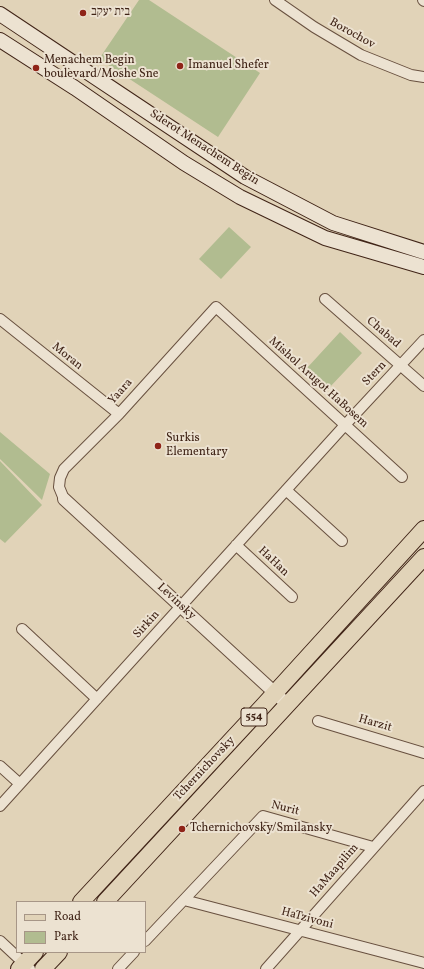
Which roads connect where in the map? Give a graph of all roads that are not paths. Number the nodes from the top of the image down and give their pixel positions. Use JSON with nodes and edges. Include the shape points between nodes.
{"nodes":[{"id":1,"x":275,"y":0,"type":"edge"},
{"id":2,"x":0,"y":14,"type":"edge"},
{"id":3,"x":0,"y":40,"type":"edge"},
{"id":4,"x":424,"y":77,"type":"edge"},
{"id":5,"x":424,"y":252,"type":"edge"},
{"id":6,"x":424,"y":268,"type":"edge"},
{"id":7,"x":325,"y":299,"type":"dead end"},
{"id":8,"x":216,"y":307,"type":"joint"},
{"id":9,"x":0,"y":320,"type":"edge"},
{"id":10,"x":424,"y":340,"type":"edge"},
{"id":11,"x":401,"y":365,"type":"junction"},
{"id":12,"x":424,"y":386,"type":"edge"},
{"id":13,"x":118,"y":414,"type":"junction"},
{"id":14,"x":345,"y":425,"type":"junction"},
{"id":15,"x":402,"y":477,"type":"dead end"},
{"id":16,"x":286,"y":490,"type":"junction"},
{"id":17,"x":64,"y":498,"type":"joint"},
{"id":18,"x":424,"y":529,"type":"edge"},
{"id":19,"x":342,"y":541,"type":"dead end"},
{"id":20,"x":236,"y":545,"type":"junction"},
{"id":21,"x":424,"y":557,"type":"edge"},
{"id":22,"x":292,"y":597,"type":"dead end"},
{"id":23,"x":181,"y":606,"type":"junction"},
{"id":24,"x":22,"y":629,"type":"dead end"},
{"id":25,"x":275,"y":693,"type":"junction"},
{"id":26,"x":97,"y":699,"type":"junction"},
{"id":27,"x":288,"y":705,"type":"junction"},
{"id":28,"x":318,"y":721,"type":"dead end"},
{"id":29,"x":424,"y":752,"type":"edge"},
{"id":30,"x":0,"y":766,"type":"edge"},
{"id":31,"x":20,"y":784,"type":"junction"},
{"id":32,"x":424,"y":792,"type":"edge"},
{"id":33,"x":0,"y":806,"type":"edge"},
{"id":34,"x":373,"y":847,"type":"junction"},
{"id":35,"x":184,"y":900,"type":"junction"},
{"id":36,"x":82,"y":901,"type":"edge"},
{"id":37,"x":106,"y":901,"type":"edge"},
{"id":38,"x":299,"y":930,"type":"junction"},
{"id":39,"x":146,"y":940,"type":"edge"},
{"id":40,"x":0,"y":941,"type":"edge"},
{"id":41,"x":58,"y":953,"type":"edge"},
{"id":42,"x":133,"y":953,"type":"edge"},
{"id":43,"x":27,"y":963,"type":"edge"},
{"id":44,"x":424,"y":964,"type":"edge"},
{"id":45,"x":43,"y":969,"type":"edge"},
{"id":46,"x":118,"y":969,"type":"edge"},
{"id":47,"x":266,"y":969,"type":"edge"}],
"edges":[{"from":1,"to":4,"type":"street","name":"Borochov","via":[[361,56],[411,75]]},
{"from":2,"to":5,"type":"main road","name":"Sderot Menachem Begin","via":[[245,177],[334,223]]},
{"from":3,"to":6,"type":"main road","name":"Sderot Menachem Begin","via":[[184,163],[240,197],[325,238]]},
{"from":7,"to":11,"type":"street","name":"Chabad"},
{"from":8,"to":13,"type":"street","name":"Yaara"},
{"from":8,"to":14,"type":"street","name":"Mishol Arugot HaBosem"},
{"from":9,"to":13,"type":"street","name":"Moran"},
{"from":10,"to":11,"type":"street","name":"Stern"},
{"from":11,"to":12,"type":"street","name":"Chabad"},
{"from":11,"to":14,"type":"street","name":"Stern"},
{"from":13,"to":17,"type":"street","name":"Yaara","via":[[64,469],[59,487]]},
{"from":14,"to":15,"type":"street","name":"Mishol Arugot HaBosem"},
{"from":14,"to":16,"type":"street","name":"Sirkin"},
{"from":16,"to":19,"type":"street"},
{"from":16,"to":20,"type":"street","name":"Sirkin"},
{"from":17,"to":23,"type":"street","name":"Levinsky"},
{"from":18,"to":25,"type":"main road","name":"Tchernichovsky","number":"554"},
{"from":20,"to":22,"type":"street","name":"HaHan"},
{"from":20,"to":23,"type":"street","name":"Sirkin"},
{"from":21,"to":27,"type":"main road","name":"Tchernichovsky","number":"554"},
{"from":23,"to":25,"type":"street","name":"Levinsky"},
{"from":23,"to":26,"type":"street","name":"Sirkin"},
{"from":24,"to":26,"type":"street"},
{"from":25,"to":27,"type":"street","name":"Levinsky"},
{"from":25,"to":36,"type":"main road","name":"Tchernichovsky","number":"554"},
{"from":26,"to":31,"type":"street","name":"Sirkin"},
{"from":27,"to":37,"type":"main road","name":"Tchernichovsky","number":"554"},
{"from":28,"to":29,"type":"street","name":"Harzit"},
{"from":30,"to":31,"type":"street"},
{"from":31,"to":33,"type":"street","name":"Sirkin"},
{"from":32,"to":34,"type":"street","name":"HaMaapilim"},
{"from":34,"to":35,"type":"street","name":"Nurit","via":[[263,816]]},
{"from":34,"to":38,"type":"street","name":"HaMaapilim","via":[[334,894]]},
{"from":35,"to":38,"type":"street","name":"HaTzivoni"},
{"from":35,"to":39,"type":"street","name":"Nurit"},
{"from":38,"to":44,"type":"street","name":"HaTzivoni"},
{"from":38,"to":47,"type":"street","name":"HaMaapilim"},
{"from":40,"to":43,"type":"street"},
{"from":41,"to":45,"type":"main road"},
{"from":42,"to":46,"type":"street"}]}
